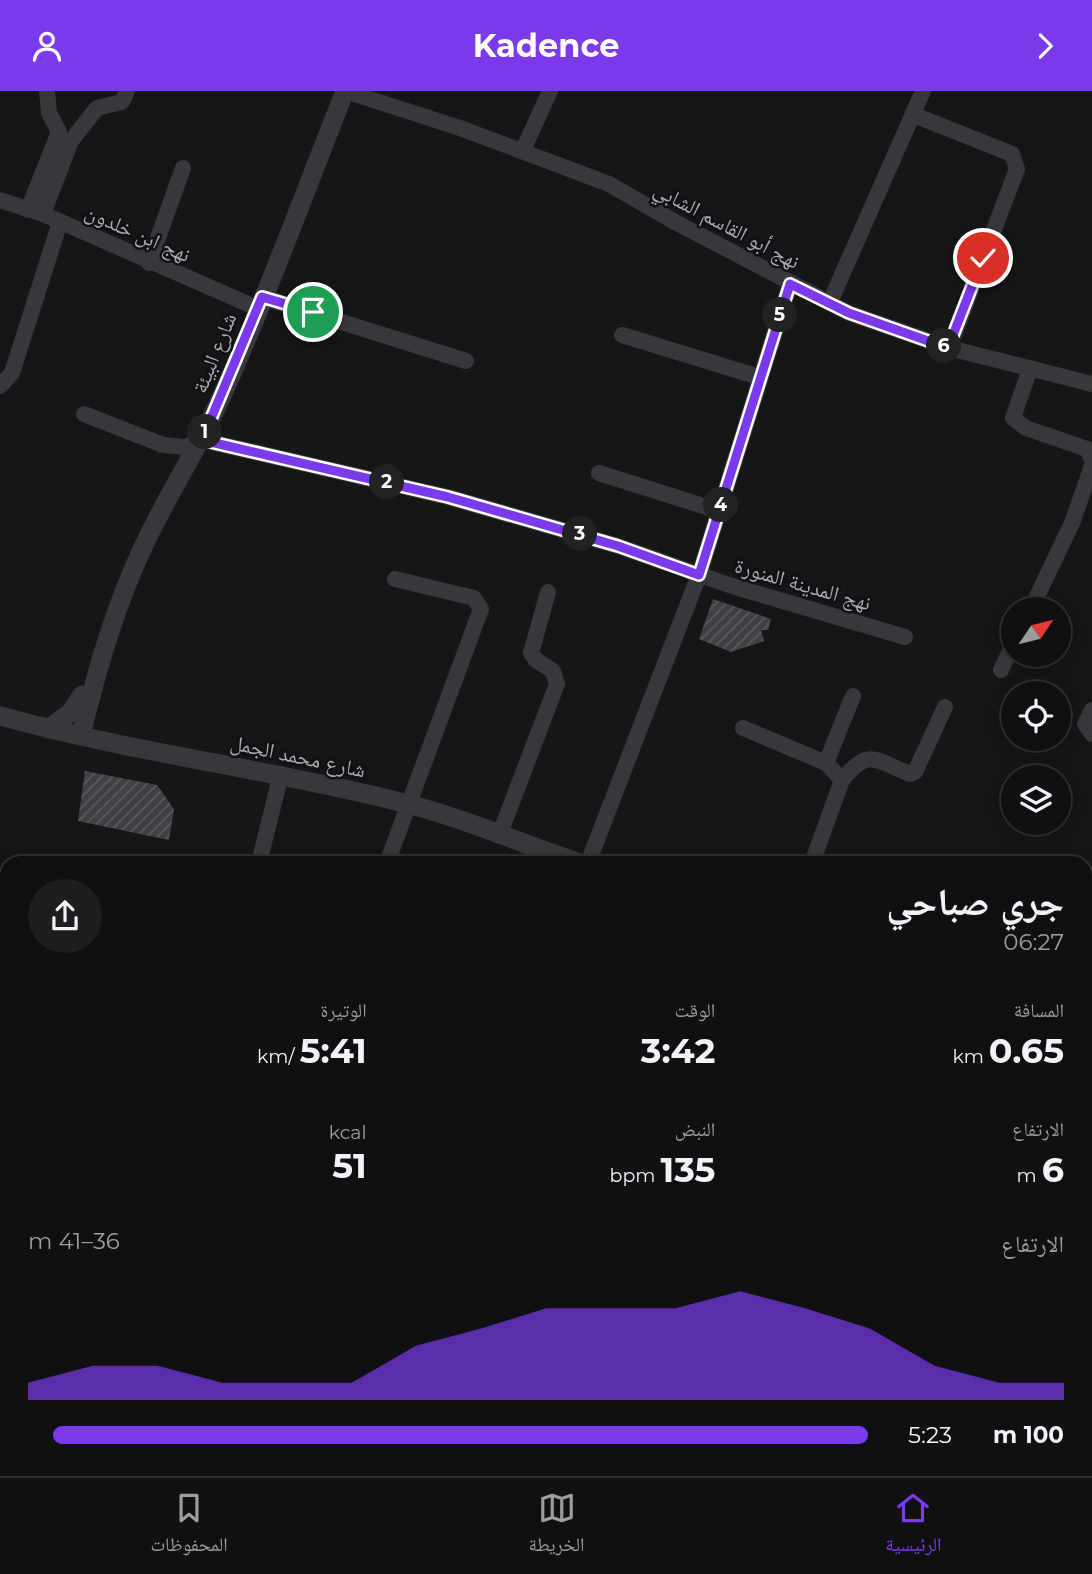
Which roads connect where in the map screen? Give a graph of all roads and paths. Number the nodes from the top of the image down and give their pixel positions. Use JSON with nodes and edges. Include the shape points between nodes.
{"nodes":[{"id":1,"x":47,"y":91,"type":"edge"},
{"id":2,"x":127,"y":91,"type":"edge"},
{"id":3,"x":345,"y":91,"type":"edge"},
{"id":4,"x":550,"y":91,"type":"edge"},
{"id":5,"x":923,"y":91,"type":"edge"},
{"id":6,"x":914,"y":115,"type":"junction"},
{"id":7,"x":523,"y":150,"type":"junction"},
{"id":8,"x":183,"y":168,"type":"dead end"},
{"id":9,"x":0,"y":200,"type":"edge"},
{"id":10,"x":36,"y":212,"type":"junction"},
{"id":11,"x":60,"y":222,"type":"junction"},
{"id":12,"x":149,"y":263,"type":"junction"},
{"id":13,"x":790,"y":284,"type":"junction"},
{"id":14,"x":259,"y":302,"type":"junction"},
{"id":15,"x":830,"y":302,"type":"junction"},
{"id":16,"x":622,"y":335,"type":"dead end"},
{"id":17,"x":948,"y":348,"type":"junction"},
{"id":18,"x":466,"y":361,"type":"dead end"},
{"id":19,"x":1030,"y":369,"type":"junction"},
{"id":20,"x":759,"y":377,"type":"junction"},
{"id":21,"x":1092,"y":384,"type":"edge"},
{"id":22,"x":0,"y":386,"type":"edge"},
{"id":23,"x":84,"y":414,"type":"dead end"},
{"id":24,"x":202,"y":440,"type":"junction"},
{"id":25,"x":1092,"y":460,"type":"edge"},
{"id":26,"x":1092,"y":466,"type":"edge"},
{"id":27,"x":598,"y":473,"type":"dead end"},
{"id":28,"x":719,"y":511,"type":"junction"},
{"id":29,"x":699,"y":575,"type":"junction"},
{"id":30,"x":395,"y":579,"type":"dead end"},
{"id":31,"x":548,"y":592,"type":"dead end"},
{"id":32,"x":1037,"y":597,"type":"edge"},
{"id":33,"x":905,"y":637,"type":"dead end"},
{"id":34,"x":1002,"y":667,"type":"edge"},
{"id":35,"x":1001,"y":670,"type":"dead end"},
{"id":36,"x":86,"y":694,"type":"junction"},
{"id":37,"x":853,"y":696,"type":"dead end"},
{"id":38,"x":945,"y":707,"type":"dead end"},
{"id":39,"x":0,"y":716,"type":"edge"},
{"id":40,"x":48,"y":729,"type":"junction"},
{"id":41,"x":743,"y":729,"type":"dead end"},
{"id":42,"x":76,"y":734,"type":"junction"},
{"id":43,"x":110,"y":741,"type":"junction"},
{"id":44,"x":826,"y":763,"type":"junction"},
{"id":45,"x":281,"y":774,"type":"junction"},
{"id":46,"x":842,"y":780,"type":"junction"},
{"id":47,"x":407,"y":804,"type":"junction"},
{"id":48,"x":499,"y":836,"type":"junction"},
{"id":49,"x":261,"y":856,"type":"edge"},
{"id":50,"x":389,"y":856,"type":"edge"},
{"id":51,"x":551,"y":856,"type":"edge"},
{"id":52,"x":591,"y":856,"type":"edge"},
{"id":53,"x":815,"y":856,"type":"edge"}],
"edges":[{"from":1,"to":10,"type":"street","via":[[49,113],[59,132]]},
{"from":2,"to":10,"type":"street","via":[[122,102],[97,108],[71,141]]},
{"from":3,"to":7,"type":"street","name":"نهج أبو القاسم الشابي"},
{"from":3,"to":14,"type":"street","name":"شارع البيئة"},
{"from":4,"to":7,"type":"street"},
{"from":5,"to":6,"type":"street"},
{"from":6,"to":15,"type":"street"},
{"from":6,"to":17,"type":"street","via":[[1012,154],[1017,169]]},
{"from":7,"to":13,"type":"street","name":"نهج أبو القاسم الشابي","via":[[609,184]]},
{"from":8,"to":12,"type":"street"},
{"from":9,"to":10,"type":"street","name":"نهج ابن خلدون"},
{"from":10,"to":11,"type":"street","name":"نهج ابن خلدون"},
{"from":11,"to":12,"type":"street","name":"نهج ابن خلدون"},
{"from":11,"to":22,"type":"street","via":[[12,373]]},
{"from":12,"to":14,"type":"street","name":"نهج ابن خلدون"},
{"from":13,"to":15,"type":"street","name":"نهج أبو القاسم الشابي"},
{"from":13,"to":20,"type":"street"},
{"from":14,"to":18,"type":"street","name":"نهج ابن خلدون"},
{"from":14,"to":24,"type":"street","name":"شارع البيئة"},
{"from":15,"to":17,"type":"street","name":"نهج أبو القاسم الشابي"},
{"from":16,"to":20,"type":"street"},
{"from":17,"to":19,"type":"street","name":"نهج أبو القاسم الشابي"},
{"from":19,"to":21,"type":"street","name":"نهج أبو القاسم الشابي"},
{"from":19,"to":25,"type":"street","via":[[1013,418],[1026,428],[1087,449]]},
{"from":20,"to":28,"type":"street"},
{"from":23,"to":24,"type":"street","name":"نهج المدينة المنورة","via":[[163,445],[186,447]]},
{"from":24,"to":29,"type":"street","name":"نهج المدينة المنورة","via":[[448,497],[605,542]]},
{"from":24,"to":36,"type":"street","name":"شارع البيئة","via":[[144,545]]},
{"from":26,"to":32,"type":"street","via":[[1072,523]]},
{"from":27,"to":28,"type":"street"},
{"from":28,"to":29,"type":"street"},
{"from":29,"to":33,"type":"street","name":"نهج المدينة المنورة"},
{"from":29,"to":52,"type":"street"},
{"from":30,"to":47,"type":"street","via":[[474,598],[481,609]]},
{"from":31,"to":48,"type":"street","via":[[531,653],[553,671],[557,684]]},
{"from":34,"to":35,"type":"street"},
{"from":36,"to":40,"type":"street"},
{"from":36,"to":42,"type":"street","name":"شارع البيئة"},
{"from":36,"to":43,"type":"street"},
{"from":37,"to":44,"type":"street"},
{"from":38,"to":46,"type":"street","via":[[915,772],[870,758],[860,760]]},
{"from":39,"to":40,"type":"street","name":"شارع محمد الجمل"},
{"from":40,"to":42,"type":"street","name":"شارع محمد الجمل"},
{"from":41,"to":44,"type":"street"},
{"from":42,"to":43,"type":"street","name":"شارع محمد الجمل"},
{"from":43,"to":45,"type":"street","name":"شارع محمد الجمل"},
{"from":44,"to":46,"type":"street"},
{"from":45,"to":47,"type":"street","name":"شارع محمد الجمل"},
{"from":45,"to":49,"type":"street"},
{"from":46,"to":53,"type":"street"},
{"from":47,"to":48,"type":"street","name":"شارع محمد الجمل"},
{"from":47,"to":50,"type":"street"},
{"from":48,"to":51,"type":"street","name":"شارع محمد الجمل"}]}
